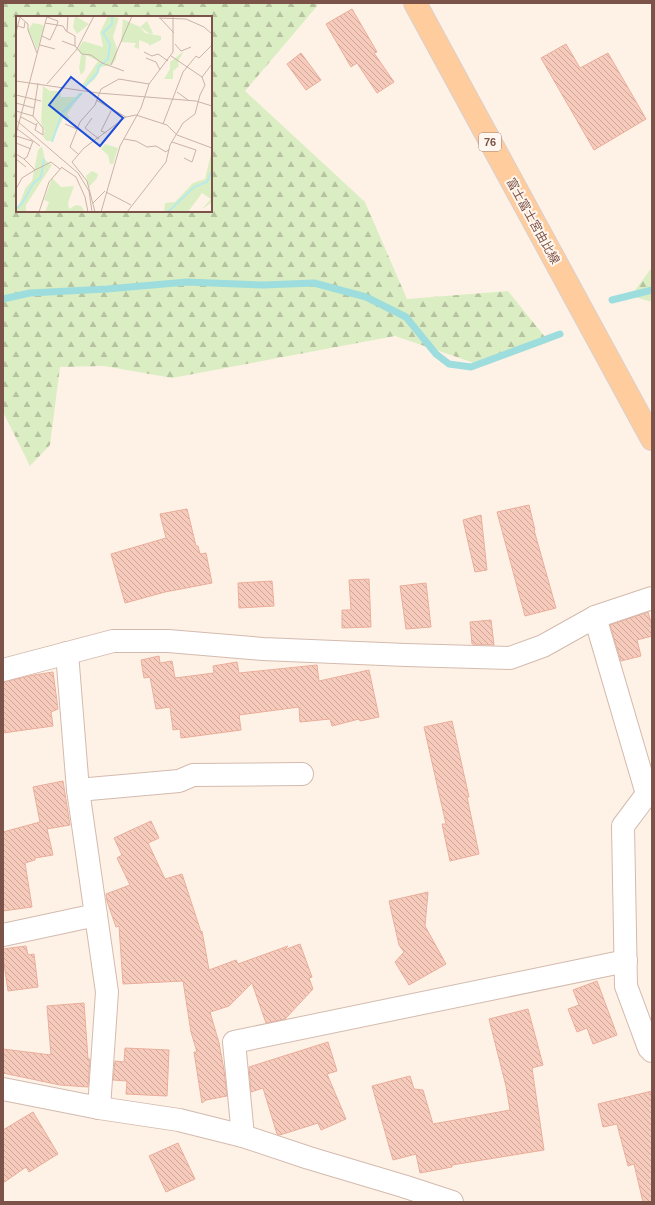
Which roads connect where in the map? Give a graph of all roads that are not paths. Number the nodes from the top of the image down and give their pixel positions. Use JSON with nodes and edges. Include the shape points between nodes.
{"nodes":[{"id":1,"x":415,"y":3,"type":"edge"},
{"id":2,"x":652,"y":439,"type":"edge"},
{"id":3,"x":652,"y":598,"type":"edge"},
{"id":4,"x":596,"y":617,"type":"junction"},
{"id":5,"x":67,"y":653,"type":"junction"},
{"id":6,"x":3,"y":670,"type":"edge"},
{"id":7,"x":302,"y":774,"type":"dead end"},
{"id":8,"x":78,"y":790,"type":"junction"},
{"id":9,"x":96,"y":915,"type":"junction"},
{"id":10,"x":3,"y":935,"type":"edge"},
{"id":11,"x":626,"y":961,"type":"junction"},
{"id":12,"x":652,"y":1050,"type":"edge"},
{"id":13,"x":3,"y":1089,"type":"edge"},
{"id":14,"x":99,"y":1108,"type":"junction"},
{"id":15,"x":243,"y":1136,"type":"junction"},
{"id":16,"x":452,"y":1202,"type":"edge"}],
"edges":[{"from":1,"to":2,"type":"main road","name":"富士富士宮由比線","number":"76"},
{"from":3,"to":4,"type":"street"},
{"from":4,"to":5,"type":"street","via":[[543,646],[510,658],[263,649],[168,641],[114,641]]},
{"from":4,"to":11,"type":"street","via":[[647,794],[623,826]]},
{"from":5,"to":6,"type":"street"},
{"from":5,"to":8,"type":"street"},
{"from":7,"to":8,"type":"street","via":[[193,775],[179,781]]},
{"from":8,"to":9,"type":"street"},
{"from":9,"to":10,"type":"street"},
{"from":9,"to":14,"type":"street","via":[[107,992]]},
{"from":11,"to":12,"type":"street","via":[[626,986],[649,1048]]},
{"from":11,"to":15,"type":"street","via":[[234,1042]]},
{"from":13,"to":14,"type":"street"},
{"from":14,"to":15,"type":"street","via":[[179,1120]]},
{"from":15,"to":16,"type":"street"}]}
